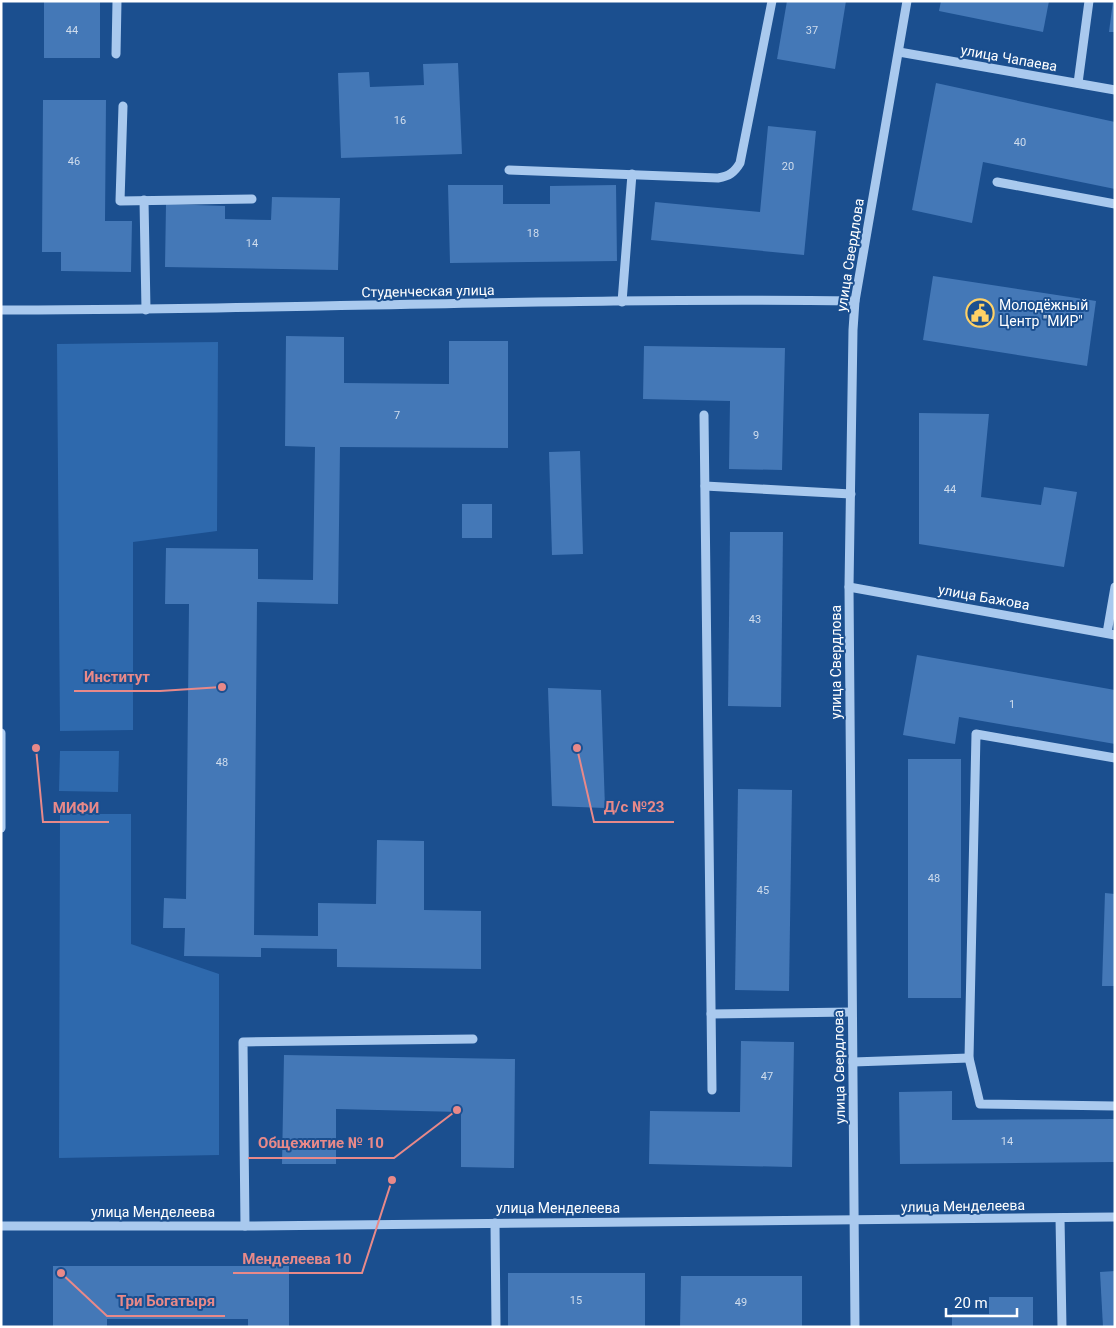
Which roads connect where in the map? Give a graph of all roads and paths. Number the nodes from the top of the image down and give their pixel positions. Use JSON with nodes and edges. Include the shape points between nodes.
{"nodes":[{"id":1,"x":117,"y":1,"type":"edge"},
{"id":2,"x":772,"y":1,"type":"edge"},
{"id":3,"x":907,"y":1,"type":"edge"},
{"id":4,"x":1089,"y":1,"type":"edge"},
{"id":5,"x":898,"y":52,"type":"junction"},
{"id":6,"x":116,"y":54,"type":"dead end"},
{"id":7,"x":1078,"y":83,"type":"junction"},
{"id":8,"x":1115,"y":90,"type":"edge"},
{"id":9,"x":122,"y":106,"type":"dead end"},
{"id":10,"x":509,"y":170,"type":"dead end"},
{"id":11,"x":632,"y":174,"type":"junction"},
{"id":12,"x":997,"y":182,"type":"dead end"},
{"id":13,"x":252,"y":199,"type":"dead end"},
{"id":14,"x":144,"y":200,"type":"junction"},
{"id":15,"x":1115,"y":204,"type":"edge"},
{"id":16,"x":855,"y":301,"type":"junction"},
{"id":17,"x":622,"y":302,"type":"junction"},
{"id":18,"x":1,"y":310,"type":"edge"},
{"id":19,"x":146,"y":310,"type":"junction"},
{"id":20,"x":704,"y":415,"type":"dead end"},
{"id":21,"x":705,"y":486,"type":"junction"},
{"id":22,"x":851,"y":494,"type":"junction"},
{"id":23,"x":849,"y":587,"type":"junction"},
{"id":24,"x":1115,"y":587,"type":"edge"},
{"id":25,"x":1111,"y":634,"type":"edge"},
{"id":26,"x":1,"y":733,"type":"edge"},
{"id":27,"x":1115,"y":758,"type":"edge"},
{"id":28,"x":1,"y":828,"type":"edge"},
{"id":29,"x":852,"y":1012,"type":"junction"},
{"id":30,"x":711,"y":1014,"type":"junction"},
{"id":31,"x":473,"y":1039,"type":"dead end"},
{"id":32,"x":970,"y":1058,"type":"junction"},
{"id":33,"x":853,"y":1062,"type":"junction"},
{"id":34,"x":712,"y":1090,"type":"dead end"},
{"id":35,"x":1115,"y":1106,"type":"edge"},
{"id":36,"x":1060,"y":1218,"type":"junction"},
{"id":37,"x":1115,"y":1218,"type":"edge"},
{"id":38,"x":855,"y":1221,"type":"junction"},
{"id":39,"x":495,"y":1223,"type":"junction"},
{"id":40,"x":1,"y":1226,"type":"edge"},
{"id":41,"x":245,"y":1226,"type":"junction"},
{"id":42,"x":496,"y":1327,"type":"edge"},
{"id":43,"x":856,"y":1327,"type":"edge"},
{"id":44,"x":1062,"y":1327,"type":"edge"}],
"edges":[{"from":1,"to":6,"type":"street"},
{"from":2,"to":11,"type":"street","via":[[736,171],[718,178]]},
{"from":3,"to":5,"type":"street","name":"улица Свердлова"},
{"from":4,"to":7,"type":"street"},
{"from":5,"to":7,"type":"street","name":"улица Чапаева"},
{"from":5,"to":16,"type":"street","name":"улица Свердлова"},
{"from":7,"to":8,"type":"street","name":"улица Чапаева"},
{"from":9,"to":14,"type":"street","via":[[120,201]]},
{"from":10,"to":11,"type":"street"},
{"from":11,"to":17,"type":"street"},
{"from":12,"to":15,"type":"street"},
{"from":13,"to":14,"type":"street"},
{"from":14,"to":19,"type":"street"},
{"from":16,"to":17,"type":"street","name":"Студенческая улица"},
{"from":16,"to":22,"type":"street","name":"улица Свердлова"},
{"from":17,"to":19,"type":"street","name":"Студенческая улица"},
{"from":18,"to":19,"type":"street","name":"Студенческая улица"},
{"from":20,"to":21,"type":"street"},
{"from":21,"to":22,"type":"street"},
{"from":21,"to":30,"type":"street"},
{"from":22,"to":23,"type":"street","name":"улица Свердлова"},
{"from":23,"to":25,"type":"street","name":"улица Бажова"},
{"from":23,"to":29,"type":"street","name":"улица Свердлова"},
{"from":24,"to":25,"type":"street"},
{"from":26,"to":28,"type":"street"},
{"from":27,"to":32,"type":"street","via":[[976,734]]},
{"from":29,"to":30,"type":"street"},
{"from":29,"to":33,"type":"street","name":"улица Свердлова"},
{"from":30,"to":34,"type":"street"},
{"from":31,"to":41,"type":"street","via":[[243,1042]]},
{"from":32,"to":33,"type":"street"},
{"from":32,"to":35,"type":"street","via":[[980,1104]]},
{"from":33,"to":38,"type":"street","name":"улица Свердлова"},
{"from":36,"to":37,"type":"street","name":"улица Менделеева"},
{"from":36,"to":38,"type":"street","name":"улица Менделеева"},
{"from":36,"to":44,"type":"street"},
{"from":38,"to":39,"type":"street","name":"улица Менделеева"},
{"from":38,"to":43,"type":"street","name":"улица Свердлова"},
{"from":39,"to":41,"type":"street","name":"улица Менделеева"},
{"from":39,"to":42,"type":"street"},
{"from":40,"to":41,"type":"street","name":"улица Менделеева"}]}
